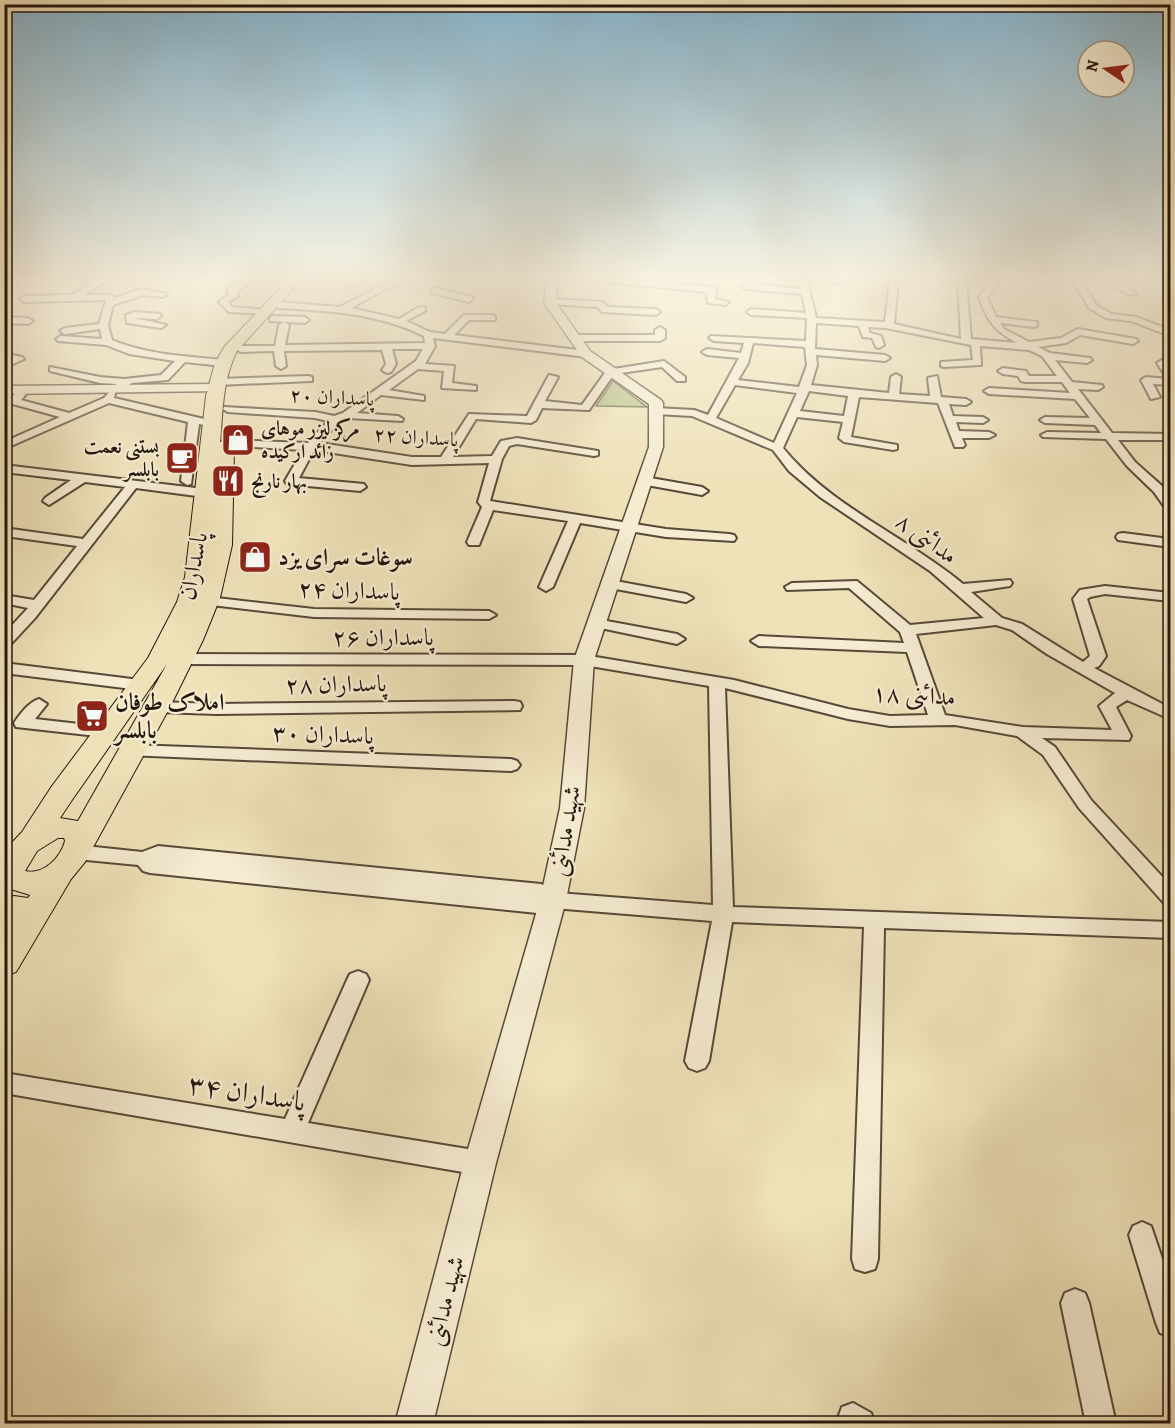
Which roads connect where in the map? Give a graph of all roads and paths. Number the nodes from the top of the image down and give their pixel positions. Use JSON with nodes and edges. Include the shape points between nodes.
{"nodes":[{"id":1,"x":386,"y":346,"type":"edge"},
{"id":2,"x":119,"y":347,"type":"edge"},
{"id":3,"x":233,"y":347,"type":"edge"},
{"id":4,"x":243,"y":347,"type":"edge"},
{"id":5,"x":352,"y":347,"type":"edge"},
{"id":6,"x":426,"y":347,"type":"edge"},
{"id":7,"x":522,"y":347,"type":"edge"},
{"id":8,"x":580,"y":347,"type":"edge"},
{"id":9,"x":626,"y":347,"type":"edge"},
{"id":10,"x":747,"y":347,"type":"edge"},
{"id":11,"x":798,"y":347,"type":"edge"},
{"id":12,"x":972,"y":347,"type":"edge"},
{"id":13,"x":1031,"y":347,"type":"edge"},
{"id":14,"x":281,"y":348,"type":"junction"},
{"id":15,"x":810,"y":348,"type":"junction"},
{"id":16,"x":241,"y":349,"type":"junction"},
{"id":17,"x":625,"y":350,"type":"dead end"},
{"id":18,"x":707,"y":352,"type":"dead end"},
{"id":19,"x":586,"y":354,"type":"junction"},
{"id":20,"x":4,"y":356,"type":"edge"},
{"id":21,"x":745,"y":356,"type":"junction"},
{"id":22,"x":1047,"y":357,"type":"junction"},
{"id":23,"x":885,"y":358,"type":"dead end"},
{"id":24,"x":183,"y":359,"type":"junction"},
{"id":25,"x":1087,"y":360,"type":"dead end"},
{"id":26,"x":1170,"y":363,"type":"edge"},
{"id":27,"x":944,"y":364,"type":"dead end"},
{"id":28,"x":4,"y":365,"type":"edge"},
{"id":29,"x":281,"y":366,"type":"dead end"},
{"id":30,"x":415,"y":366,"type":"junction"},
{"id":31,"x":54,"y":369,"type":"dead end"},
{"id":32,"x":387,"y":370,"type":"dead end"},
{"id":33,"x":1003,"y":371,"type":"dead end"},
{"id":34,"x":611,"y":372,"type":"junction"},
{"id":35,"x":1170,"y":375,"type":"edge"},
{"id":36,"x":553,"y":377,"type":"dead end"},
{"id":37,"x":896,"y":377,"type":"dead end"},
{"id":38,"x":933,"y":378,"type":"dead end"},
{"id":39,"x":308,"y":379,"type":"dead end"},
{"id":40,"x":681,"y":379,"type":"dead end"},
{"id":41,"x":733,"y":382,"type":"junction"},
{"id":42,"x":1065,"y":382,"type":"junction"},
{"id":43,"x":1170,"y":382,"type":"edge"},
{"id":44,"x":474,"y":384,"type":"dead end"},
{"id":45,"x":222,"y":387,"type":"junction"},
{"id":46,"x":1098,"y":387,"type":"dead end"},
{"id":47,"x":804,"y":389,"type":"junction"},
{"id":48,"x":115,"y":391,"type":"junction"},
{"id":49,"x":989,"y":391,"type":"dead end"},
{"id":50,"x":4,"y":392,"type":"edge"},
{"id":51,"x":380,"y":392,"type":"junction"},
{"id":52,"x":854,"y":393,"type":"junction"},
{"id":53,"x":21,"y":394,"type":"junction"},
{"id":54,"x":1076,"y":396,"type":"junction"},
{"id":55,"x":894,"y":397,"type":"junction"},
{"id":56,"x":1155,"y":397,"type":"dead end"},
{"id":57,"x":420,"y":398,"type":"dead end"},
{"id":58,"x":939,"y":399,"type":"junction"},
{"id":59,"x":966,"y":402,"type":"dead end"},
{"id":60,"x":538,"y":404,"type":"junction"},
{"id":61,"x":656,"y":411,"type":"junction"},
{"id":62,"x":794,"y":413,"type":"junction"},
{"id":63,"x":347,"y":415,"type":"junction"},
{"id":64,"x":71,"y":417,"type":"junction"},
{"id":65,"x":398,"y":419,"type":"dead end"},
{"id":66,"x":948,"y":419,"type":"junction"},
{"id":67,"x":194,"y":420,"type":"junction"},
{"id":68,"x":334,"y":420,"type":"junction"},
{"id":69,"x":710,"y":420,"type":"junction"},
{"id":70,"x":849,"y":420,"type":"junction"},
{"id":71,"x":983,"y":420,"type":"dead end"},
{"id":72,"x":1045,"y":420,"type":"dead end"},
{"id":73,"x":1098,"y":422,"type":"junction"},
{"id":74,"x":213,"y":424,"type":"junction"},
{"id":75,"x":989,"y":435,"type":"dead end"},
{"id":76,"x":1047,"y":435,"type":"dead end"},
{"id":77,"x":1108,"y":435,"type":"junction"},
{"id":78,"x":1170,"y":436,"type":"edge"},
{"id":79,"x":225,"y":443,"type":"junction"},
{"id":80,"x":4,"y":446,"type":"edge"},
{"id":81,"x":310,"y":447,"type":"junction"},
{"id":82,"x":892,"y":447,"type":"dead end"},
{"id":83,"x":777,"y":448,"type":"junction"},
{"id":84,"x":594,"y":453,"type":"dead end"},
{"id":85,"x":496,"y":459,"type":"junction"},
{"id":86,"x":446,"y":460,"type":"junction"},
{"id":87,"x":4,"y":468,"type":"edge"},
{"id":88,"x":82,"y":478,"type":"junction"},
{"id":89,"x":199,"y":482,"type":"junction"},
{"id":90,"x":645,"y":482,"type":"junction"},
{"id":91,"x":133,"y":484,"type":"junction"},
{"id":92,"x":360,"y":487,"type":"dead end"},
{"id":93,"x":167,"y":488,"type":"junction"},
{"id":94,"x":702,"y":491,"type":"dead end"},
{"id":95,"x":49,"y":501,"type":"dead end"},
{"id":96,"x":488,"y":506,"type":"junction"},
{"id":97,"x":1170,"y":506,"type":"edge"},
{"id":98,"x":576,"y":518,"type":"junction"},
{"id":99,"x":631,"y":527,"type":"junction"},
{"id":100,"x":5,"y":532,"type":"edge"},
{"id":101,"x":1123,"y":537,"type":"dead end"},
{"id":102,"x":729,"y":538,"type":"dead end"},
{"id":103,"x":474,"y":542,"type":"dead end"},
{"id":104,"x":86,"y":543,"type":"junction"},
{"id":105,"x":1170,"y":543,"type":"edge"},
{"id":106,"x":1005,"y":583,"type":"dead end"},
{"id":107,"x":610,"y":584,"type":"junction"},
{"id":108,"x":546,"y":587,"type":"dead end"},
{"id":109,"x":792,"y":587,"type":"dead end"},
{"id":110,"x":959,"y":589,"type":"junction"},
{"id":111,"x":1170,"y":597,"type":"edge"},
{"id":112,"x":686,"y":598,"type":"dead end"},
{"id":113,"x":4,"y":599,"type":"edge"},
{"id":114,"x":208,"y":601,"type":"junction"},
{"id":115,"x":38,"y":605,"type":"junction"},
{"id":116,"x":489,"y":615,"type":"dead end"},
{"id":117,"x":997,"y":621,"type":"junction"},
{"id":118,"x":596,"y":623,"type":"junction"},
{"id":119,"x":907,"y":630,"type":"junction"},
{"id":120,"x":677,"y":639,"type":"dead end"},
{"id":121,"x":759,"y":641,"type":"dead end"},
{"id":122,"x":4,"y":643,"type":"edge"},
{"id":123,"x":912,"y":648,"type":"junction"},
{"id":124,"x":182,"y":659,"type":"junction"},
{"id":125,"x":584,"y":660,"type":"junction"},
{"id":126,"x":4,"y":668,"type":"edge"},
{"id":127,"x":1082,"y":668,"type":"junction"},
{"id":128,"x":717,"y":682,"type":"junction"},
{"id":129,"x":140,"y":685,"type":"junction"},
{"id":130,"x":1126,"y":693,"type":"junction"},
{"id":131,"x":39,"y":704,"type":"dead end"},
{"id":132,"x":514,"y":706,"type":"dead end"},
{"id":133,"x":156,"y":712,"type":"junction"},
{"id":134,"x":1170,"y":714,"type":"edge"},
{"id":135,"x":938,"y":719,"type":"junction"},
{"id":136,"x":106,"y":732,"type":"junction"},
{"id":137,"x":1022,"y":732,"type":"junction"},
{"id":138,"x":133,"y":751,"type":"junction"},
{"id":139,"x":511,"y":765,"type":"dead end"},
{"id":140,"x":62,"y":793,"type":"junction"},
{"id":141,"x":34,"y":836,"type":"junction"},
{"id":142,"x":72,"y":856,"type":"junction"},
{"id":143,"x":6,"y":879,"type":"edge"},
{"id":144,"x":1170,"y":897,"type":"edge"},
{"id":145,"x":553,"y":900,"type":"junction"},
{"id":146,"x":723,"y":914,"type":"junction"},
{"id":147,"x":17,"y":919,"type":"edge"},
{"id":148,"x":874,"y":919,"type":"junction"},
{"id":149,"x":1170,"y":930,"type":"edge"},
{"id":150,"x":4,"y":963,"type":"edge"},
{"id":151,"x":358,"y":980,"type":"dead end"},
{"id":152,"x":697,"y":1061,"type":"dead end"},
{"id":153,"x":4,"y":1083,"type":"edge"},
{"id":154,"x":292,"y":1131,"type":"junction"},
{"id":155,"x":480,"y":1163,"type":"junction"},
{"id":156,"x":1142,"y":1236,"type":"dead end"},
{"id":157,"x":865,"y":1259,"type":"dead end"},
{"id":158,"x":1075,"y":1303,"type":"dead end"},
{"id":159,"x":1170,"y":1323,"type":"edge"},
{"id":160,"x":414,"y":1424,"type":"edge"},
{"id":161,"x":1101,"y":1424,"type":"edge"}],
"edges":[{"from":1,"to":32,"type":"street","via":[[391,364]]},
{"from":2,"to":24,"type":"street"},
{"from":3,"to":45,"type":"main road","name":"پاسداران"},
{"from":4,"to":16,"type":"main road","name":"پاسداران"},
{"from":5,"to":14,"type":"street"},
{"from":6,"to":30,"type":"street"},
{"from":7,"to":19,"type":"street"},
{"from":8,"to":19,"type":"street"},
{"from":9,"to":17,"type":"street"},
{"from":10,"to":21,"type":"street"},
{"from":11,"to":15,"type":"street"},
{"from":12,"to":27,"type":"street","via":[[978,363]]},
{"from":13,"to":22,"type":"street"},
{"from":14,"to":16,"type":"street"},
{"from":14,"to":29,"type":"street"},
{"from":15,"to":23,"type":"street"},
{"from":15,"to":47,"type":"street","via":[[812,365]]},
{"from":16,"to":45,"type":"main road","name":"پاسداران"},
{"from":18,"to":21,"type":"street"},
{"from":19,"to":34,"type":"street"},
{"from":20,"to":28,"type":"street","via":[[20,359]]},
{"from":21,"to":41,"type":"street"},
{"from":22,"to":25,"type":"street"},
{"from":22,"to":42,"type":"street"},
{"from":24,"to":45,"type":"street"},
{"from":24,"to":48,"type":"street","via":[[164,378]]},
{"from":26,"to":35,"type":"street","via":[[1162,363]]},
{"from":30,"to":44,"type":"street","via":[[450,368],[448,378]]},
{"from":30,"to":51,"type":"street"},
{"from":31,"to":48,"type":"street","via":[[100,380]]},
{"from":33,"to":42,"type":"street","via":[[1022,373],[1025,379]]},
{"from":34,"to":40,"type":"street","via":[[664,364]]},
{"from":34,"to":60,"type":"street","via":[[585,408]]},
{"from":34,"to":61,"type":"street","via":[[656,403]]},
{"from":36,"to":60,"type":"street"},
{"from":37,"to":55,"type":"street"},
{"from":38,"to":58,"type":"street"},
{"from":39,"to":45,"type":"street"},
{"from":41,"to":47,"type":"street"},
{"from":41,"to":69,"type":"street"},
{"from":42,"to":46,"type":"street"},
{"from":42,"to":54,"type":"street"},
{"from":43,"to":56,"type":"street","via":[[1146,380]]},
{"from":45,"to":48,"type":"street","via":[[198,393]]},
{"from":45,"to":68,"type":"street","name":"پاسداران ۲۰"},
{"from":45,"to":74,"type":"main road","name":"پاسداران"},
{"from":45,"to":79,"type":"main road","name":"پاسداران"},
{"from":47,"to":52,"type":"street"},
{"from":47,"to":62,"type":"street"},
{"from":48,"to":50,"type":"street"},
{"from":48,"to":53,"type":"street"},
{"from":48,"to":64,"type":"street"},
{"from":48,"to":67,"type":"street"},
{"from":49,"to":54,"type":"street"},
{"from":50,"to":53,"type":"street"},
{"from":51,"to":57,"type":"street"},
{"from":51,"to":63,"type":"street"},
{"from":52,"to":55,"type":"street"},
{"from":52,"to":70,"type":"street"},
{"from":53,"to":64,"type":"street","via":[[13,401]]},
{"from":54,"to":73,"type":"street"},
{"from":55,"to":58,"type":"street"},
{"from":58,"to":59,"type":"street"},
{"from":58,"to":66,"type":"street"},
{"from":60,"to":86,"type":"street","via":[[531,420],[473,416]]},
{"from":61,"to":69,"type":"street","name":"مدائنی ۸","via":[[694,413]]},
{"from":61,"to":90,"type":"street","name":"شهید مدائنی","via":[[657,447]]},
{"from":62,"to":70,"type":"street"},
{"from":62,"to":83,"type":"street"},
{"from":63,"to":65,"type":"street","name":"پاسداران ۲۰"},
{"from":63,"to":68,"type":"street","name":"پاسداران ۲۰"},
{"from":64,"to":80,"type":"street"},
{"from":66,"to":71,"type":"street"},
{"from":66,"to":75,"type":"street","via":[[957,439]]},
{"from":67,"to":74,"type":"street"},
{"from":67,"to":89,"type":"street"},
{"from":68,"to":81,"type":"street"},
{"from":69,"to":83,"type":"street","name":"مدائنی ۸"},
{"from":70,"to":82,"type":"street","via":[[845,438],[848,440]]},
{"from":72,"to":73,"type":"street"},
{"from":73,"to":77,"type":"street"},
{"from":74,"to":89,"type":"main road","name":"پاسداران"},
{"from":76,"to":77,"type":"street"},
{"from":77,"to":78,"type":"street"},
{"from":77,"to":97,"type":"street"},
{"from":79,"to":81,"type":"street","name":"پاسداران ۲۲"},
{"from":79,"to":114,"type":"main road","name":"پاسداران","via":[[217,575]]},
{"from":81,"to":86,"type":"street","name":"پاسداران ۲۲","via":[[412,460]]},
{"from":81,"to":92,"type":"street","via":[[291,481]]},
{"from":83,"to":110,"type":"street","name":"مدائنی ۸","via":[[793,468],[824,494],[936,568]]},
{"from":84,"to":85,"type":"street","via":[[517,441],[505,443]]},
{"from":85,"to":86,"type":"street","name":"پاسداران ۲۲"},
{"from":85,"to":96,"type":"street","via":[[484,502]]},
{"from":87,"to":88,"type":"street"},
{"from":88,"to":91,"type":"street"},
{"from":88,"to":95,"type":"street"},
{"from":89,"to":93,"type":"street"},
{"from":89,"to":93,"type":"street"},
{"from":89,"to":129,"type":"main road","name":"پاسداران","via":[[196,577],[188,602],[159,658]]},
{"from":90,"to":94,"type":"street"},
{"from":90,"to":99,"type":"street","name":"شهید مدائنی"},
{"from":91,"to":93,"type":"street"},
{"from":91,"to":104,"type":"street"},
{"from":96,"to":98,"type":"street"},
{"from":96,"to":103,"type":"street"},
{"from":98,"to":99,"type":"street"},
{"from":98,"to":108,"type":"street"},
{"from":99,"to":102,"type":"street"},
{"from":99,"to":107,"type":"street","name":"شهید مدائنی"},
{"from":100,"to":104,"type":"street"},
{"from":101,"to":105,"type":"street"},
{"from":104,"to":115,"type":"street"},
{"from":106,"to":110,"type":"street"},
{"from":107,"to":112,"type":"street"},
{"from":107,"to":118,"type":"street","name":"شهید مدائنی"},
{"from":109,"to":119,"type":"street","via":[[852,584]]},
{"from":110,"to":117,"type":"street","name":"مدائنی ۸"},
{"from":111,"to":127,"type":"street","via":[[1105,590],[1085,593],[1080,599],[1098,656],[1094,663]]},
{"from":113,"to":115,"type":"street"},
{"from":114,"to":116,"type":"street","name":"پاسداران ۲۴","via":[[314,613]]},
{"from":114,"to":124,"type":"main road","name":"پاسداران"},
{"from":115,"to":122,"type":"street"},
{"from":117,"to":119,"type":"street"},
{"from":117,"to":127,"type":"street","name":"مدائنی ۸","via":[[1017,627]]},
{"from":118,"to":120,"type":"street"},
{"from":118,"to":125,"type":"street","name":"شهید مدائنی"},
{"from":119,"to":123,"type":"street"},
{"from":121,"to":123,"type":"street"},
{"from":123,"to":135,"type":"street"},
{"from":124,"to":125,"type":"street","name":"پاسداران ۲۶"},
{"from":124,"to":133,"type":"main road","name":"پاسداران"},
{"from":125,"to":128,"type":"street","name":"مدائنی ۱۸"},
{"from":125,"to":145,"type":"street","name":"شهید مدائنی","via":[[572,808]]},
{"from":126,"to":129,"type":"street"},
{"from":127,"to":130,"type":"street","name":"مدائنی ۸"},
{"from":128,"to":135,"type":"street","name":"مدائنی ۱۸","via":[[848,714],[890,721]]},
{"from":128,"to":146,"type":"street"},
{"from":129,"to":136,"type":"main road","name":"پاسداران"},
{"from":130,"to":134,"type":"street","name":"مدائنی ۸"},
{"from":130,"to":137,"type":"street","via":[[1107,706],[1123,736]]},
{"from":131,"to":136,"type":"street","via":[[22,723]]},
{"from":132,"to":133,"type":"street","name":"پاسداران ۲۸"},
{"from":133,"to":138,"type":"main road","name":"پاسداران"},
{"from":133,"to":140,"type":"main road","via":[[131,739],[89,800],[70,807],[62,804]]},
{"from":135,"to":137,"type":"street","name":"مدائنی ۱۸"},
{"from":136,"to":140,"type":"main road","name":"پاسداران"},
{"from":137,"to":144,"type":"street","name":"مدائنی ۱۸","via":[[1049,751],[1085,804]]},
{"from":138,"to":139,"type":"street","name":"پاسداران ۳۰"},
{"from":138,"to":142,"type":"main road","name":"پاسداران"},
{"from":140,"to":141,"type":"main road","name":"پاسداران"},
{"from":141,"to":142,"type":"main road","via":[[68,828],[80,834]]},
{"from":141,"to":143,"type":"main road","name":"پاسداران","via":[[18,854]]},
{"from":142,"to":143,"type":"main road","via":[[47,882]]},
{"from":142,"to":145,"type":"street","via":[[144,859],[150,866],[537,905]]},
{"from":142,"to":147,"type":"main road","name":"پاسداران"},
{"from":145,"to":146,"type":"street"},
{"from":145,"to":155,"type":"street","name":"شهید مدائنی"},
{"from":146,"to":148,"type":"street"},
{"from":146,"to":152,"type":"street"},
{"from":147,"to":150,"type":"main road","name":"پاسداران"},
{"from":148,"to":149,"type":"street"},
{"from":148,"to":157,"type":"street"},
{"from":151,"to":154,"type":"street"},
{"from":153,"to":154,"type":"street","name":"پاسداران ۳۴"},
{"from":154,"to":155,"type":"street","name":"پاسداران ۳۴"},
{"from":155,"to":160,"type":"street","name":"شهید مدائنی"},
{"from":156,"to":159,"type":"street"},
{"from":158,"to":161,"type":"street"}]}
